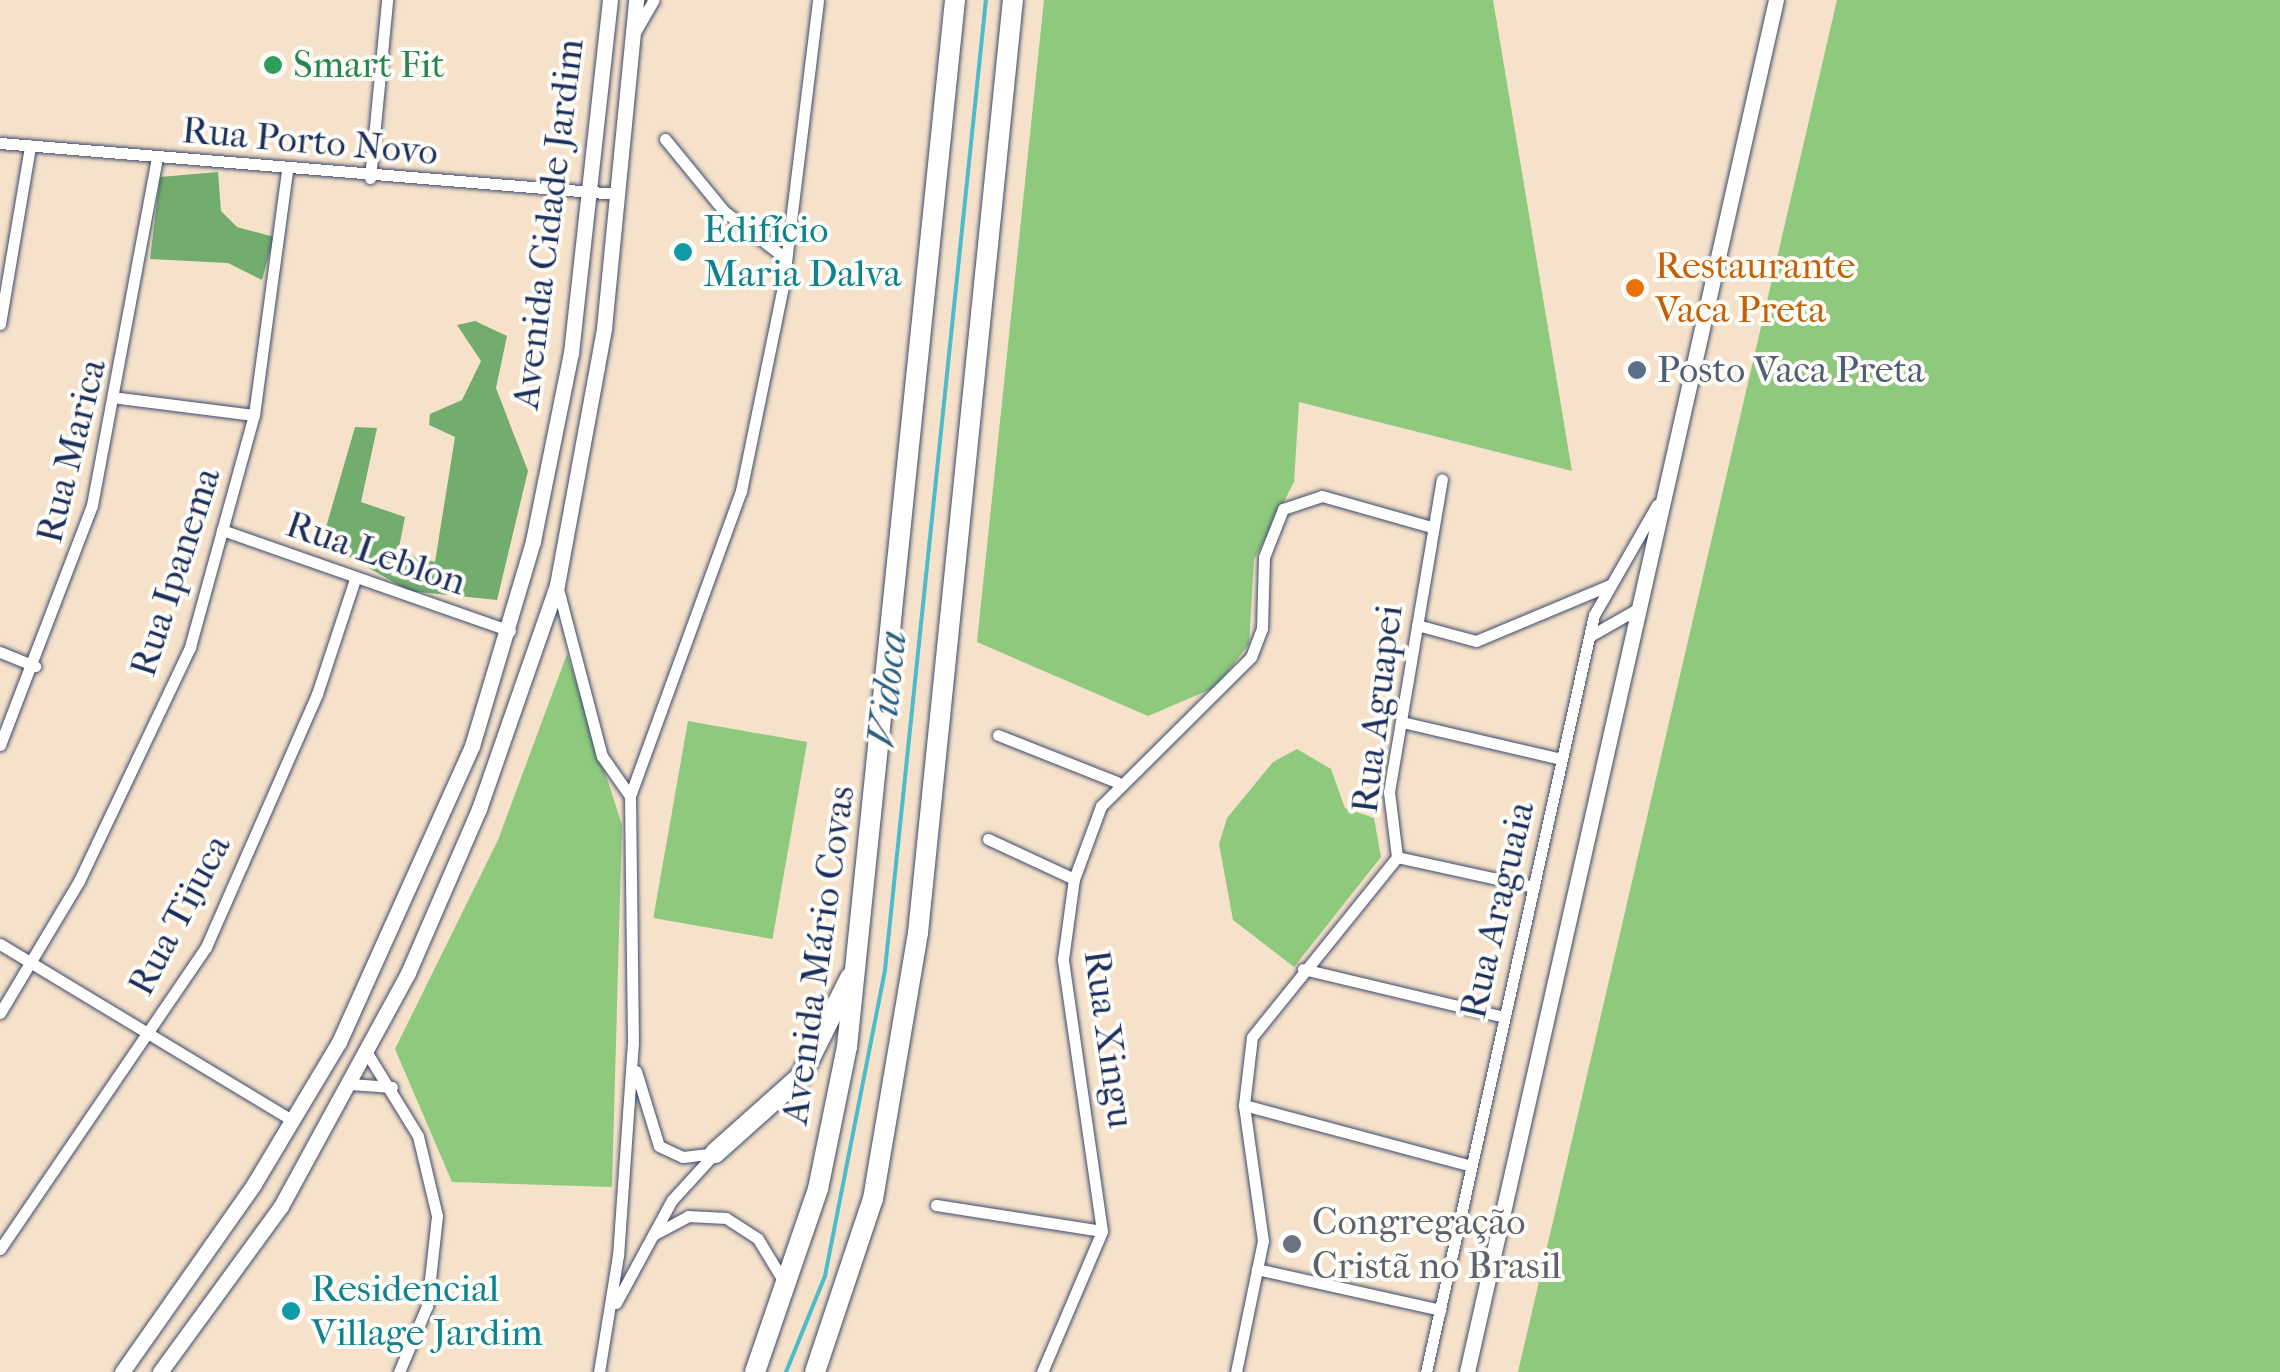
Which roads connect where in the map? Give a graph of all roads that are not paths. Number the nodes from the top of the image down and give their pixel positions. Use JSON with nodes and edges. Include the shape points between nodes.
{"nodes":[{"id":1,"x":386,"y":0,"type":"edge"},
{"id":2,"x":610,"y":0,"type":"edge"},
{"id":3,"x":636,"y":0,"type":"edge"},
{"id":4,"x":654,"y":0,"type":"edge"},
{"id":5,"x":818,"y":0,"type":"edge"},
{"id":6,"x":955,"y":0,"type":"edge"},
{"id":7,"x":1013,"y":0,"type":"edge"},
{"id":8,"x":1776,"y":0,"type":"edge"},
{"id":9,"x":630,"y":42,"type":"junction"},
{"id":10,"x":665,"y":139,"type":"dead end"},
{"id":11,"x":0,"y":144,"type":"edge"},
{"id":12,"x":30,"y":146,"type":"junction"},
{"id":13,"x":157,"y":158,"type":"junction"},
{"id":14,"x":286,"y":171,"type":"junction"},
{"id":15,"x":370,"y":178,"type":"junction"},
{"id":16,"x":586,"y":192,"type":"junction"},
{"id":17,"x":616,"y":194,"type":"junction"},
{"id":18,"x":785,"y":258,"type":"junction"},
{"id":19,"x":0,"y":324,"type":"edge"},
{"id":20,"x":119,"y":398,"type":"junction"},
{"id":21,"x":254,"y":415,"type":"junction"},
{"id":22,"x":1442,"y":479,"type":"dead end"},
{"id":23,"x":1670,"y":479,"type":"junction"},
{"id":24,"x":1428,"y":526,"type":"junction"},
{"id":25,"x":222,"y":530,"type":"junction"},
{"id":26,"x":354,"y":579,"type":"junction"},
{"id":27,"x":1610,"y":584,"type":"junction"},
{"id":28,"x":556,"y":585,"type":"junction"},
{"id":29,"x":1640,"y":608,"type":"junction"},
{"id":30,"x":1417,"y":625,"type":"junction"},
{"id":31,"x":510,"y":631,"type":"junction"},
{"id":32,"x":1590,"y":636,"type":"junction"},
{"id":33,"x":0,"y":652,"type":"edge"},
{"id":34,"x":35,"y":666,"type":"junction"},
{"id":35,"x":1402,"y":722,"type":"junction"},
{"id":36,"x":998,"y":735,"type":"dead end"},
{"id":37,"x":0,"y":745,"type":"edge"},
{"id":38,"x":1561,"y":759,"type":"junction"},
{"id":39,"x":1117,"y":782,"type":"junction"},
{"id":40,"x":630,"y":796,"type":"junction"},
{"id":41,"x":988,"y":839,"type":"dead end"},
{"id":42,"x":1397,"y":857,"type":"junction"},
{"id":43,"x":1074,"y":879,"type":"junction"},
{"id":44,"x":1534,"y":888,"type":"junction"},
{"id":45,"x":0,"y":944,"type":"edge"},
{"id":46,"x":860,"y":953,"type":"junction"},
{"id":47,"x":32,"y":962,"type":"junction"},
{"id":48,"x":1303,"y":969,"type":"junction"},
{"id":49,"x":0,"y":1013,"type":"edge"},
{"id":50,"x":1504,"y":1016,"type":"junction"},
{"id":51,"x":152,"y":1030,"type":"junction"},
{"id":52,"x":632,"y":1042,"type":"junction"},
{"id":53,"x":368,"y":1053,"type":"junction"},
{"id":54,"x":350,"y":1084,"type":"junction"},
{"id":55,"x":392,"y":1087,"type":"junction"},
{"id":56,"x":1244,"y":1104,"type":"junction"},
{"id":57,"x":292,"y":1120,"type":"junction"},
{"id":58,"x":715,"y":1153,"type":"junction"},
{"id":59,"x":1470,"y":1166,"type":"junction"},
{"id":60,"x":936,"y":1204,"type":"dead end"},
{"id":61,"x":1102,"y":1231,"type":"junction"},
{"id":62,"x":650,"y":1237,"type":"junction"},
{"id":63,"x":0,"y":1249,"type":"edge"},
{"id":64,"x":1256,"y":1269,"type":"junction"},
{"id":65,"x":788,"y":1288,"type":"junction"},
{"id":66,"x":1440,"y":1310,"type":"junction"},
{"id":67,"x":610,"y":1314,"type":"junction"},
{"id":68,"x":122,"y":1372,"type":"edge"},
{"id":69,"x":160,"y":1372,"type":"edge"},
{"id":70,"x":399,"y":1372,"type":"edge"},
{"id":71,"x":598,"y":1372,"type":"edge"},
{"id":72,"x":755,"y":1372,"type":"edge"},
{"id":73,"x":815,"y":1372,"type":"edge"},
{"id":74,"x":1042,"y":1372,"type":"edge"},
{"id":75,"x":1236,"y":1372,"type":"edge"},
{"id":76,"x":1426,"y":1372,"type":"edge"},
{"id":77,"x":1467,"y":1372,"type":"edge"}],
"edges":[{"from":1,"to":15,"type":"street"},
{"from":2,"to":16,"type":"main road","name":"Avenida Cidade Jardim"},
{"from":3,"to":9,"type":"main road","name":"Avenida Cidade Jardim"},
{"from":4,"to":9,"type":"street"},
{"from":5,"to":18,"type":"street"},
{"from":6,"to":46,"type":"highway","name":"Avenida Mário Covas"},
{"from":7,"to":73,"type":"highway","via":[[918,934],[873,1199]]},
{"from":8,"to":23,"type":"main road"},
{"from":9,"to":17,"type":"main road","name":"Avenida Cidade Jardim"},
{"from":10,"to":18,"type":"street","via":[[724,210]]},
{"from":11,"to":12,"type":"street","name":"Rua Porto Novo"},
{"from":12,"to":13,"type":"street","name":"Rua Porto Novo"},
{"from":12,"to":19,"type":"street"},
{"from":13,"to":14,"type":"street","name":"Rua Porto Novo"},
{"from":13,"to":20,"type":"street","name":"Rua Marica"},
{"from":14,"to":15,"type":"street","name":"Rua Porto Novo"},
{"from":14,"to":21,"type":"street","name":"Rua Ipanema"},
{"from":15,"to":16,"type":"street","name":"Rua Porto Novo"},
{"from":16,"to":17,"type":"street","name":"Rua Porto Novo"},
{"from":16,"to":31,"type":"main road","name":"Avenida Cidade Jardim","via":[[571,353]]},
{"from":17,"to":28,"type":"main road","name":"Avenida Cidade Jardim","via":[[604,328]]},
{"from":18,"to":40,"type":"street","via":[[741,491]]},
{"from":20,"to":21,"type":"street"},
{"from":20,"to":34,"type":"street","name":"Rua Marica"},
{"from":21,"to":25,"type":"street","name":"Rua Ipanema"},
{"from":22,"to":24,"type":"street","name":"Rua Aguapei"},
{"from":23,"to":27,"type":"street","name":"Rua Araguaia"},
{"from":23,"to":29,"type":"main road"},
{"from":24,"to":30,"type":"street","name":"Rua Aguapei"},
{"from":24,"to":39,"type":"street","name":"Rua Xingu","via":[[1322,496],[1282,509],[1264,558],[1262,628],[1251,657],[1225,692]]},
{"from":25,"to":26,"type":"street","name":"Rua Leblon"},
{"from":25,"to":47,"type":"street","name":"Rua Ipanema","via":[[190,647]]},
{"from":26,"to":31,"type":"street","name":"Rua Leblon"},
{"from":26,"to":51,"type":"street","name":"Rua Tijuca","via":[[317,694],[206,947]]},
{"from":27,"to":30,"type":"street","via":[[1476,641]]},
{"from":27,"to":32,"type":"street","name":"Rua Araguaia"},
{"from":28,"to":40,"type":"street","via":[[602,756]]},
{"from":28,"to":53,"type":"main road","name":"Avenida Cidade Jardim","via":[[479,809]]},
{"from":29,"to":32,"type":"street"},
{"from":29,"to":77,"type":"main road"},
{"from":30,"to":35,"type":"street","name":"Rua Aguapei"},
{"from":31,"to":57,"type":"main road","name":"Avenida Cidade Jardim","via":[[450,803],[380,960]]},
{"from":32,"to":38,"type":"street","name":"Rua Araguaia"},
{"from":33,"to":34,"type":"street"},
{"from":34,"to":37,"type":"street","name":"Rua Marica"},
{"from":35,"to":38,"type":"street"},
{"from":35,"to":42,"type":"street","name":"Rua Aguapei","via":[[1389,792]]},
{"from":36,"to":39,"type":"street"},
{"from":38,"to":44,"type":"street","name":"Rua Araguaia"},
{"from":39,"to":43,"type":"street","name":"Rua Xingu"},
{"from":40,"to":52,"type":"street"},
{"from":41,"to":43,"type":"street"},
{"from":42,"to":44,"type":"street"},
{"from":42,"to":48,"type":"street","name":"Rua Aguapei"},
{"from":43,"to":61,"type":"street","name":"Rua Xingu","via":[[1063,959]]},
{"from":44,"to":50,"type":"street","name":"Rua Araguaia"},
{"from":45,"to":47,"type":"street"},
{"from":46,"to":58,"type":"highway","via":[[801,1076]]},
{"from":46,"to":65,"type":"highway","name":"Avenida Mário Covas","via":[[818,1189]]},
{"from":47,"to":49,"type":"street","name":"Rua Ipanema"},
{"from":47,"to":51,"type":"street"},
{"from":48,"to":50,"type":"street"},
{"from":48,"to":56,"type":"street","name":"Rua Aguapei","via":[[1252,1037]]},
{"from":50,"to":59,"type":"street","name":"Rua Araguaia"},
{"from":51,"to":57,"type":"street"},
{"from":51,"to":63,"type":"street","name":"Rua Tijuca"},
{"from":52,"to":58,"type":"street","via":[[639,1100],[659,1146],[683,1157]]},
{"from":52,"to":67,"type":"street"},
{"from":53,"to":54,"type":"main road","name":"Avenida Cidade Jardim"},
{"from":53,"to":55,"type":"street"},
{"from":54,"to":55,"type":"street"},
{"from":54,"to":69,"type":"main road","name":"Avenida Cidade Jardim","via":[[254,1248]]},
{"from":55,"to":70,"type":"street","via":[[418,1136],[437,1216],[427,1306]]},
{"from":56,"to":59,"type":"street"},
{"from":56,"to":64,"type":"street","name":"Rua Aguapei","via":[[1262,1241]]},
{"from":57,"to":68,"type":"main road","name":"Avenida Cidade Jardim"},
{"from":58,"to":62,"type":"street"},
{"from":59,"to":66,"type":"street","name":"Rua Araguaia"},
{"from":60,"to":61,"type":"street"},
{"from":61,"to":74,"type":"street"},
{"from":62,"to":65,"type":"street","via":[[688,1216],[726,1218],[758,1240]]},
{"from":62,"to":67,"type":"street"},
{"from":64,"to":66,"type":"street"},
{"from":64,"to":75,"type":"street","name":"Rua Aguapei"},
{"from":65,"to":72,"type":"highway","name":"Avenida Mário Covas"},
{"from":66,"to":76,"type":"street","name":"Rua Araguaia"},
{"from":67,"to":71,"type":"street"}]}
